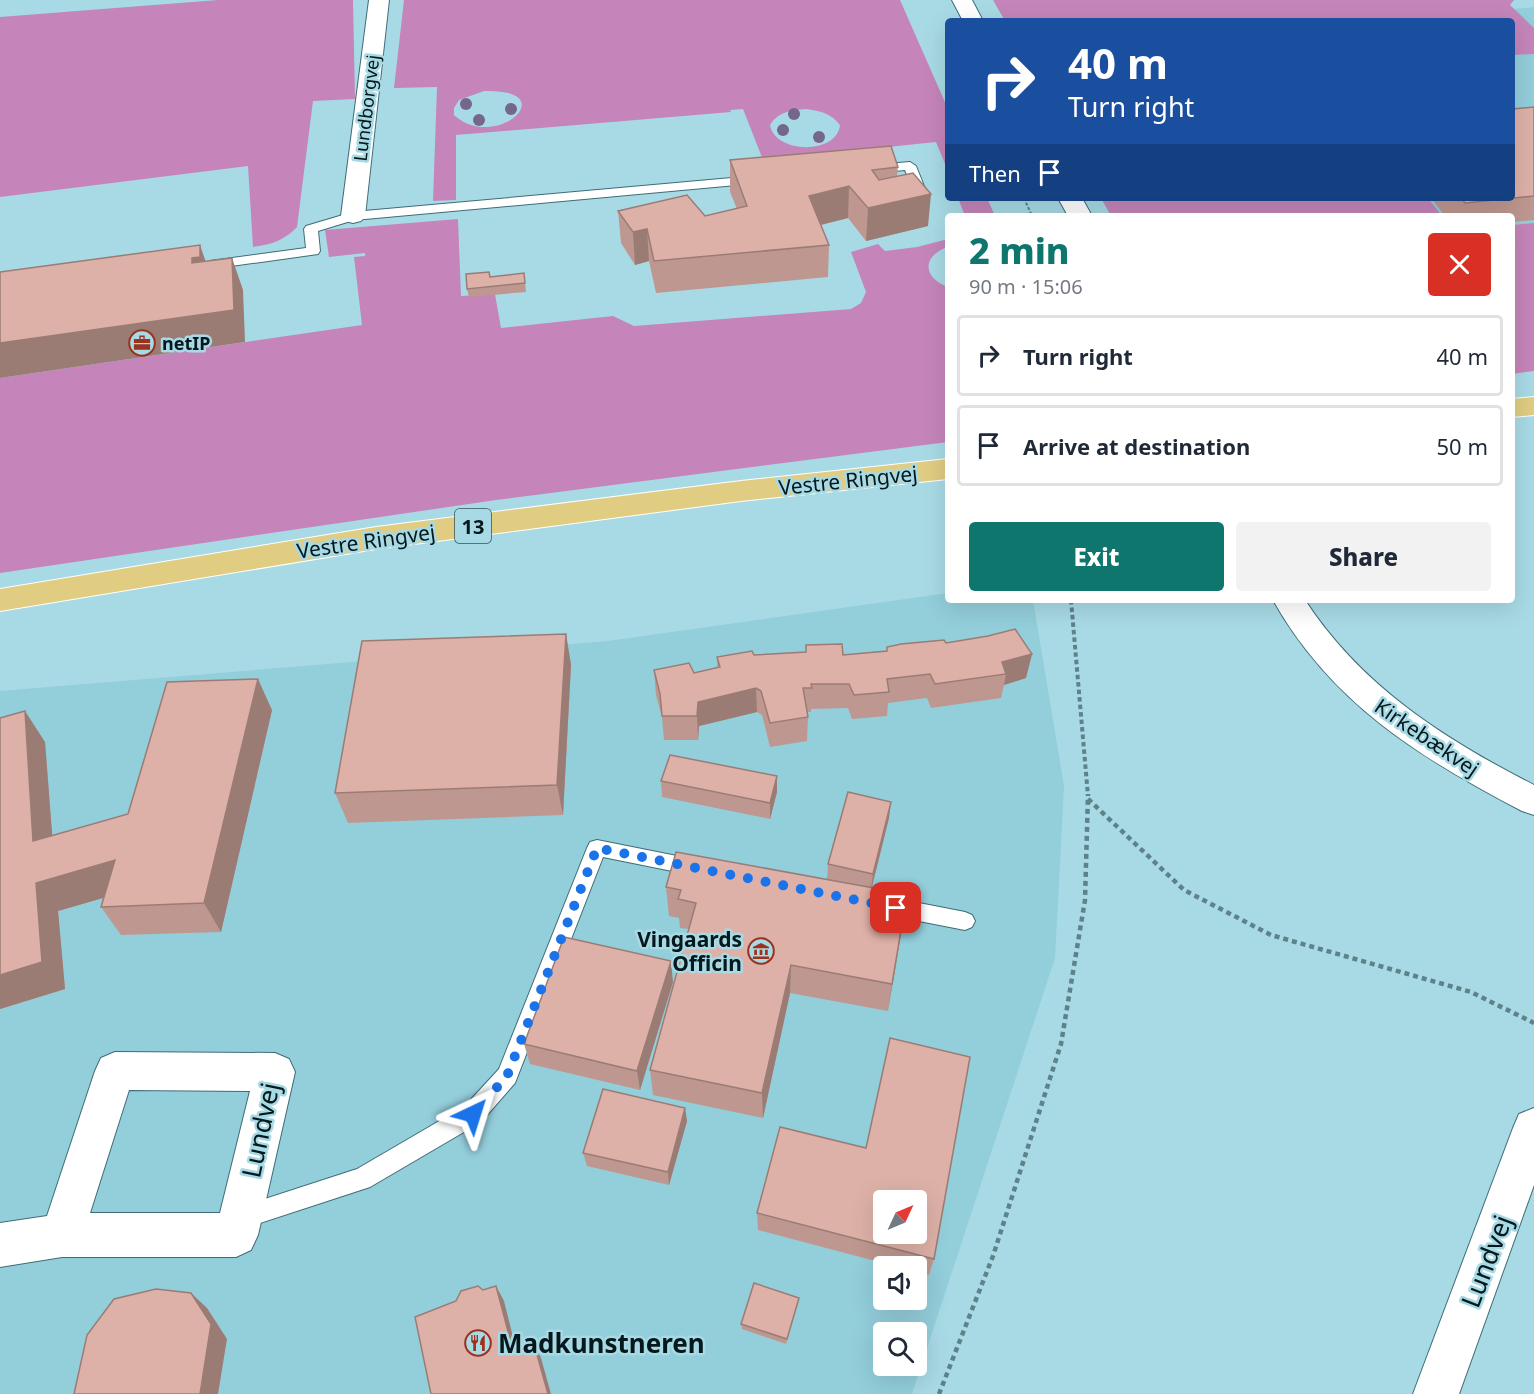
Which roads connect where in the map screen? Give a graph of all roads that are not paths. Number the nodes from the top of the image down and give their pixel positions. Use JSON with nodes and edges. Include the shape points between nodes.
{"nodes":[{"id":1,"x":379,"y":0,"type":"edge"},
{"id":2,"x":962,"y":0,"type":"edge"},
{"id":3,"x":971,"y":18,"type":"edge"},
{"id":4,"x":862,"y":170,"type":"edge"},
{"id":5,"x":767,"y":179,"type":"edge"},
{"id":6,"x":928,"y":212,"type":"edge"},
{"id":7,"x":353,"y":216,"type":"junction"},
{"id":8,"x":194,"y":267,"type":"edge"},
{"id":9,"x":1534,"y":406,"type":"edge"},
{"id":10,"x":1515,"y":408,"type":"edge"},
{"id":11,"x":945,"y":469,"type":"edge"},
{"id":12,"x":0,"y":600,"type":"edge"},
{"id":13,"x":1291,"y":603,"type":"edge"},
{"id":14,"x":1534,"y":801,"type":"edge"},
{"id":15,"x":712,"y":871,"type":"edge"},
{"id":16,"x":862,"y":901,"type":"edge"},
{"id":17,"x":965,"y":921,"type":"dead end"},
{"id":18,"x":1534,"y":1128,"type":"edge"},
{"id":19,"x":1526,"y":1179,"type":"edge"},
{"id":20,"x":240,"y":1218,"type":"junction"},
{"id":21,"x":62,"y":1235,"type":"junction"},
{"id":22,"x":0,"y":1245,"type":"edge"},
{"id":23,"x":1436,"y":1394,"type":"edge"}],
"edges":[{"from":1,"to":7,"type":"street","name":"Lundborgvej"},
{"from":2,"to":3,"type":"street"},
{"from":4,"to":6,"type":"lane","via":[[910,166]]},
{"from":5,"to":7,"type":"lane"},
{"from":7,"to":8,"type":"lane","via":[[311,229],[313,251]]},
{"from":9,"to":10,"type":"main road"},
{"from":11,"to":12,"type":"main road","name":"Vestre Ringvej","number":"13","via":[[376,538]]},
{"from":13,"to":14,"type":"street","name":"Kirkebækvej","via":[[1333,662],[1372,702],[1421,739]]},
{"from":15,"to":20,"type":"lane","via":[[597,848],[507,1076],[473,1114],[362,1179]]},
{"from":16,"to":17,"type":"lane"},
{"from":18,"to":19,"type":"street","name":"Lundvej"},
{"from":19,"to":23,"type":"street","name":"Lundvej"},
{"from":20,"to":21,"type":"street","via":[[236,1235]]},
{"from":20,"to":21,"type":"street","name":"Lundvej","via":[[275,1072],[115,1071]]},
{"from":21,"to":22,"type":"street"}]}
